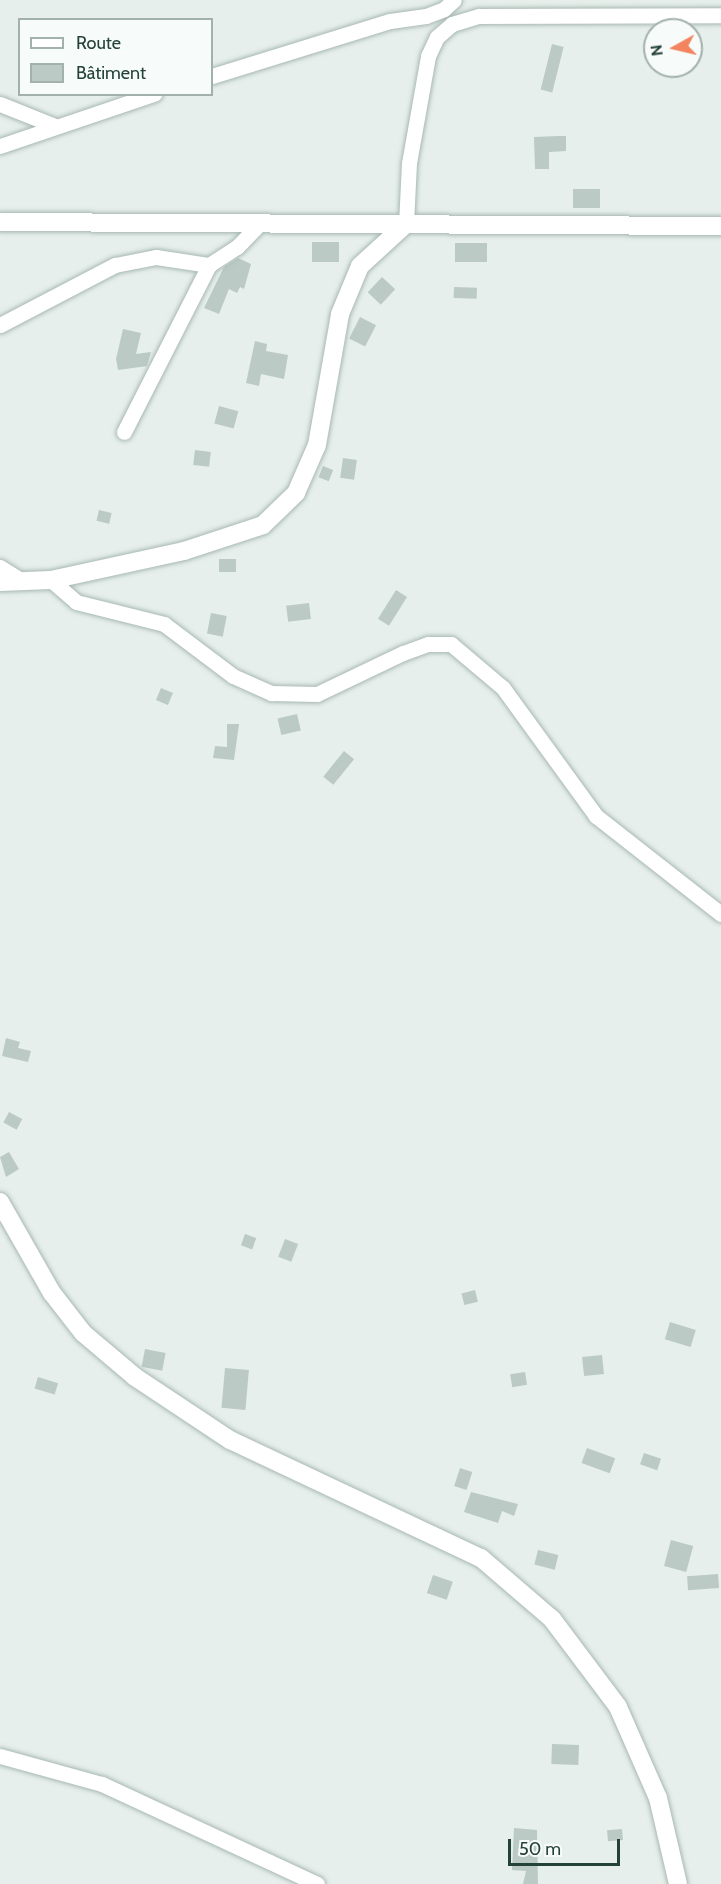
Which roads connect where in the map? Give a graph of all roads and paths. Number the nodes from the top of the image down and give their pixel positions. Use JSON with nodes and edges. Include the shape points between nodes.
{"nodes":[{"id":1,"x":449,"y":5,"type":"edge"},
{"id":2,"x":721,"y":15,"type":"edge"},
{"id":3,"x":452,"y":24,"type":"junction"},
{"id":4,"x":213,"y":76,"type":"edge"},
{"id":5,"x":148,"y":96,"type":"edge"},
{"id":6,"x":0,"y":104,"type":"edge"},
{"id":7,"x":56,"y":126,"type":"junction"},
{"id":8,"x":0,"y":146,"type":"edge"},
{"id":9,"x":0,"y":222,"type":"edge"},
{"id":10,"x":259,"y":224,"type":"junction"},
{"id":11,"x":406,"y":224,"type":"junction"},
{"id":12,"x":721,"y":226,"type":"edge"},
{"id":13,"x":209,"y":265,"type":"junction"},
{"id":14,"x":0,"y":325,"type":"edge"},
{"id":15,"x":124,"y":432,"type":"dead end"},
{"id":16,"x":0,"y":567,"type":"edge"},
{"id":17,"x":51,"y":580,"type":"junction"},
{"id":18,"x":22,"y":581,"type":"junction"},
{"id":19,"x":0,"y":582,"type":"edge"},
{"id":20,"x":721,"y":914,"type":"edge"},
{"id":21,"x":0,"y":1202,"type":"edge"},
{"id":22,"x":0,"y":1756,"type":"edge"},
{"id":23,"x":317,"y":1884,"type":"edge"},
{"id":24,"x":678,"y":1884,"type":"edge"}],
"edges":[{"from":1,"to":3,"type":"street"},
{"from":1,"to":4,"type":"street"},
{"from":2,"to":3,"type":"street","via":[[479,16]]},
{"from":3,"to":11,"type":"street","via":[[437,37],[428,56],[410,163]]},
{"from":5,"to":7,"type":"street"},
{"from":6,"to":7,"type":"street"},
{"from":7,"to":8,"type":"street"},
{"from":9,"to":10,"type":"street"},
{"from":10,"to":11,"type":"street"},
{"from":10,"to":13,"type":"street","via":[[237,247]]},
{"from":11,"to":12,"type":"street"},
{"from":11,"to":17,"type":"street","via":[[360,266],[340,314],[317,445],[296,493],[262,525],[184,551]]},
{"from":13,"to":14,"type":"street","via":[[156,257],[115,265]]},
{"from":13,"to":15,"type":"street"},
{"from":16,"to":18,"type":"street"},
{"from":17,"to":18,"type":"street"},
{"from":17,"to":20,"type":"street","via":[[76,602],[164,624],[233,676],[271,693],[317,694],[403,653],[428,644],[451,644],[503,688],[596,816]]},
{"from":18,"to":19,"type":"street"},
{"from":21,"to":24,"type":"street","via":[[52,1293],[83,1333],[135,1377],[231,1440],[481,1558],[552,1619],[618,1707],[658,1798]]},
{"from":22,"to":23,"type":"street","via":[[102,1784]]}]}
